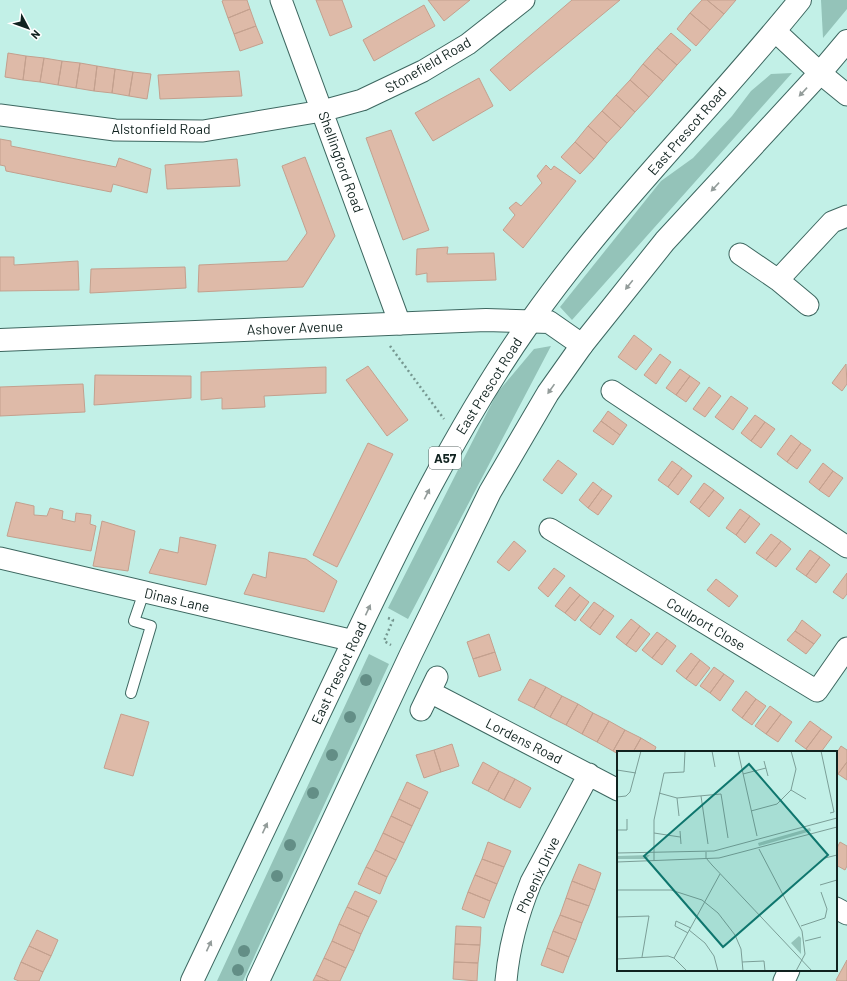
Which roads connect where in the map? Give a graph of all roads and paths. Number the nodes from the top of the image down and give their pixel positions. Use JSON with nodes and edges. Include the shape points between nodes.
{"nodes":[{"id":1,"x":281,"y":0,"type":"edge"},
{"id":2,"x":524,"y":0,"type":"edge"},
{"id":3,"x":800,"y":0,"type":"edge"},
{"id":4,"x":775,"y":31,"type":"junction"},
{"id":5,"x":847,"y":41,"type":"edge"},
{"id":6,"x":820,"y":73,"type":"junction"},
{"id":7,"x":847,"y":95,"type":"edge"},
{"id":8,"x":322,"y":111,"type":"junction"},
{"id":9,"x":0,"y":115,"type":"edge"},
{"id":10,"x":847,"y":216,"type":"edge"},
{"id":11,"x":740,"y":254,"type":"dead end"},
{"id":12,"x":778,"y":280,"type":"junction"},
{"id":13,"x":808,"y":305,"type":"dead end"},
{"id":14,"x":530,"y":322,"type":"junction"},
{"id":15,"x":400,"y":324,"type":"junction"},
{"id":16,"x":374,"y":325,"type":"junction"},
{"id":17,"x":0,"y":340,"type":"edge"},
{"id":18,"x":582,"y":345,"type":"junction"},
{"id":19,"x":612,"y":391,"type":"dead end"},
{"id":20,"x":457,"y":437,"type":"junction"},
{"id":21,"x":550,"y":529,"type":"dead end"},
{"id":22,"x":847,"y":547,"type":"edge"},
{"id":23,"x":0,"y":558,"type":"edge"},
{"id":24,"x":144,"y":592,"type":"junction"},
{"id":25,"x":383,"y":616,"type":"dead end"},
{"id":26,"x":354,"y":641,"type":"junction"},
{"id":27,"x":397,"y":648,"type":"dead end"},
{"id":28,"x":847,"y":648,"type":"edge"},
{"id":29,"x":131,"y":693,"type":"dead end"},
{"id":30,"x":429,"y":693,"type":"dead end"},
{"id":31,"x":589,"y":774,"type":"junction"},
{"id":32,"x":617,"y":789,"type":"edge"},
{"id":33,"x":837,"y":909,"type":"edge"},
{"id":34,"x":847,"y":914,"type":"edge"},
{"id":35,"x":789,"y":971,"type":"edge"},
{"id":36,"x":192,"y":981,"type":"edge"},
{"id":37,"x":258,"y":981,"type":"edge"},
{"id":38,"x":506,"y":981,"type":"edge"},
{"id":39,"x":784,"y":981,"type":"edge"}],
"edges":[{"from":1,"to":8,"type":"street","name":"Shellingford Road"},
{"from":2,"to":8,"type":"street","name":"Stonefield Road","via":[[468,44],[423,71],[362,100]]},
{"from":3,"to":4,"type":"main road","name":"East Prescot Road","number":"A57"},
{"from":4,"to":6,"type":"street"},
{"from":4,"to":14,"type":"main road","name":"East Prescot Road","number":"A57","via":[[596,235]]},
{"from":5,"to":6,"type":"main road"},
{"from":6,"to":7,"type":"street"},
{"from":6,"to":18,"type":"main road","one_way":true,"via":[[665,241]]},
{"from":8,"to":9,"type":"street","name":"Alstonfield Road","via":[[203,131],[115,130]]},
{"from":8,"to":15,"type":"street","name":"Shellingford Road"},
{"from":10,"to":12,"type":"street","via":[[832,222]]},
{"from":11,"to":12,"type":"street"},
{"from":12,"to":13,"type":"street"},
{"from":14,"to":15,"type":"main road","name":"Ashover Avenue","via":[[486,320]]},
{"from":14,"to":18,"type":"main road","name":"Ashover Avenue","via":[[549,322]]},
{"from":14,"to":20,"type":"main road","name":"East Prescot Road","number":"A57"},
{"from":15,"to":16,"type":"main road","name":"Ashover Avenue"},
{"from":16,"to":17,"type":"main road","name":"Ashover Avenue"},
{"from":16,"to":20,"type":"path"},
{"from":18,"to":37,"type":"main road","one_way":true,"via":[[548,393],[490,492]]},
{"from":19,"to":22,"type":"street"},
{"from":26,"to":20,"type":"main road","name":"East Prescot Road","number":"A57","one_way":true},
{"from":21,"to":28,"type":"street","name":"Coulport Close","via":[[817,691]]},
{"from":23,"to":24,"type":"street","name":"Dinas Lane"},
{"from":24,"to":26,"type":"street","name":"Dinas Lane"},
{"from":24,"to":29,"type":"lane","via":[[134,621],[151,626]]},
{"from":25,"to":27,"type":"path","via":[[393,620],[384,641]]},
{"from":36,"to":26,"type":"main road","name":"East Prescot Road","number":"A57","one_way":true},
{"from":30,"to":31,"type":"street","name":"Lordens Road"},
{"from":31,"to":32,"type":"street","name":"Lordens Road"},
{"from":31,"to":38,"type":"street","name":"Phoenix Drive","via":[[523,900],[511,943]]},
{"from":33,"to":34,"type":"street"},
{"from":35,"to":39,"type":"street"}]}
